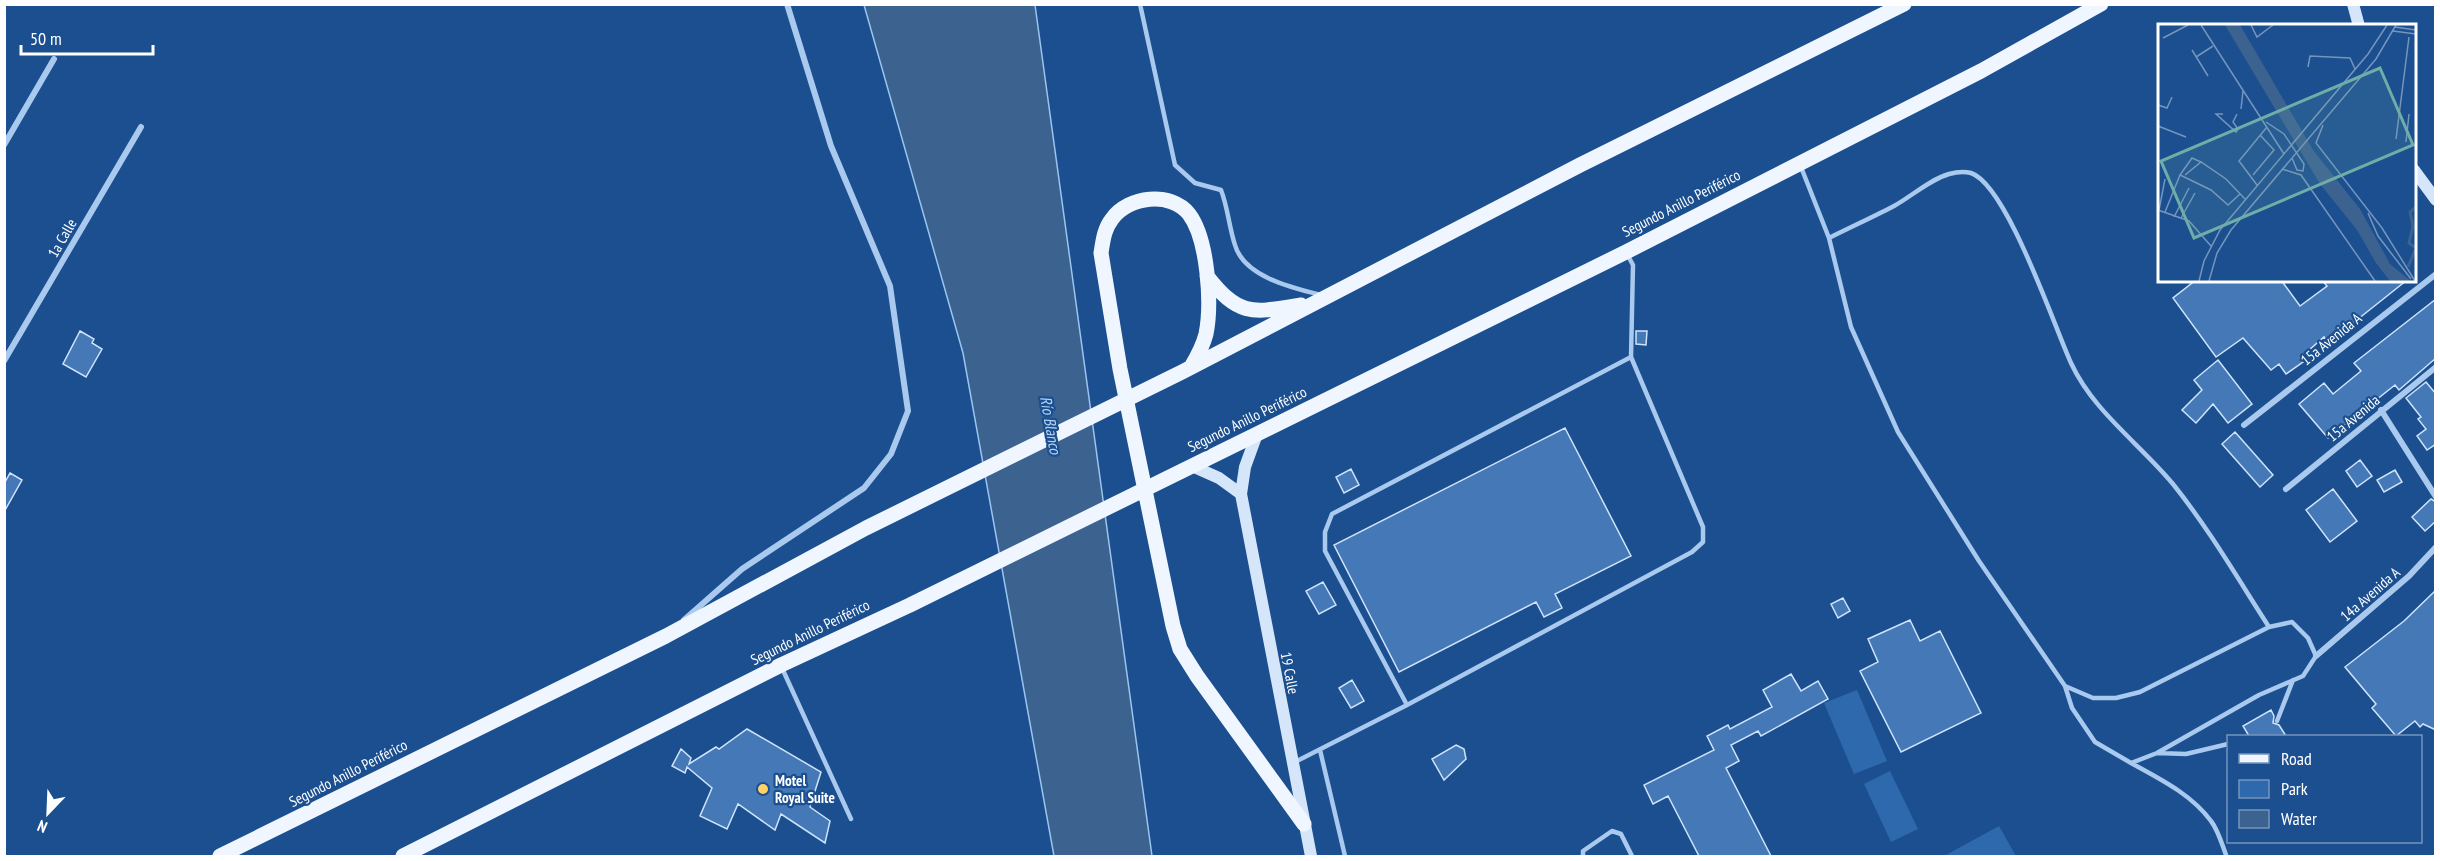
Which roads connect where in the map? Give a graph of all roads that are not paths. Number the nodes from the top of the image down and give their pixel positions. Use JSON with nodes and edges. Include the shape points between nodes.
{"nodes":[{"id":1,"x":787,"y":4,"type":"edge"},
{"id":2,"x":1140,"y":4,"type":"edge"},
{"id":3,"x":1904,"y":4,"type":"edge"},
{"id":4,"x":2101,"y":4,"type":"edge"},
{"id":5,"x":2353,"y":4,"type":"edge"},
{"id":6,"x":2358,"y":24,"type":"edge"},
{"id":7,"x":54,"y":59,"type":"dead end"},
{"id":8,"x":141,"y":127,"type":"dead end"},
{"id":9,"x":4,"y":145,"type":"edge"},
{"id":10,"x":1799,"y":162,"type":"junction"},
{"id":11,"x":2416,"y":176,"type":"edge"},
{"id":12,"x":2436,"y":200,"type":"edge"},
{"id":13,"x":1829,"y":238,"type":"junction"},
{"id":14,"x":1626,"y":252,"type":"junction"},
{"id":15,"x":2436,"y":274,"type":"edge"},
{"id":16,"x":1207,"y":276,"type":"junction"},
{"id":17,"x":1321,"y":300,"type":"junction"},
{"id":18,"x":1631,"y":357,"type":"junction"},
{"id":19,"x":4,"y":361,"type":"edge"},
{"id":20,"x":2436,"y":367,"type":"edge"},
{"id":21,"x":1186,"y":370,"type":"junction"},
{"id":22,"x":2381,"y":410,"type":"junction"},
{"id":23,"x":2244,"y":425,"type":"dead end"},
{"id":24,"x":1257,"y":434,"type":"junction"},
{"id":25,"x":1186,"y":469,"type":"junction"},
{"id":26,"x":2286,"y":489,"type":"dead end"},
{"id":27,"x":1241,"y":494,"type":"junction"},
{"id":28,"x":2436,"y":497,"type":"edge"},
{"id":29,"x":2436,"y":547,"type":"edge"},
{"id":30,"x":2269,"y":627,"type":"junction"},
{"id":31,"x":666,"y":636,"type":"junction"},
{"id":32,"x":2316,"y":656,"type":"junction"},
{"id":33,"x":781,"y":665,"type":"junction"},
{"id":34,"x":2293,"y":680,"type":"junction"},
{"id":35,"x":2065,"y":686,"type":"junction"},
{"id":36,"x":1407,"y":705,"type":"junction"},
{"id":37,"x":2277,"y":721,"type":"dead end"},
{"id":38,"x":2227,"y":744,"type":"edge"},
{"id":39,"x":1320,"y":750,"type":"junction"},
{"id":40,"x":2157,"y":753,"type":"junction"},
{"id":41,"x":1292,"y":764,"type":"junction"},
{"id":42,"x":2131,"y":764,"type":"junction"},
{"id":43,"x":851,"y":819,"type":"dead end"},
{"id":44,"x":1304,"y":824,"type":"junction"},
{"id":45,"x":2226,"y":855,"type":"dead end"},
{"id":46,"x":220,"y":856,"type":"edge"},
{"id":47,"x":403,"y":856,"type":"edge"},
{"id":48,"x":1311,"y":856,"type":"edge"},
{"id":49,"x":1345,"y":856,"type":"edge"},
{"id":50,"x":1583,"y":856,"type":"edge"},
{"id":51,"x":1632,"y":856,"type":"edge"}],
"edges":[{"from":1,"to":31,"type":"street","via":[[831,146],[890,286],[908,411],[891,453],[864,488],[742,569]]},
{"from":2,"to":17,"type":"lane","via":[[1176,165],[1195,183],[1221,190],[1235,248],[1254,271]]},
{"from":3,"to":17,"type":"main road","name":"Segundo Anillo Periférico","via":[[1580,165]]},
{"from":4,"to":10,"type":"main road","name":"Segundo Anillo Periférico","via":[[1981,71]]},
{"from":5,"to":6,"type":"main road"},
{"from":7,"to":9,"type":"street"},
{"from":8,"to":19,"type":"street","name":"1a Calle"},
{"from":10,"to":13,"type":"lane"},
{"from":10,"to":14,"type":"main road","name":"Segundo Anillo Periférico"},
{"from":11,"to":12,"type":"main road"},
{"from":13,"to":30,"type":"lane","via":[[1949,174],[1972,174],[1984,181],[2017,236],[2071,364],[2085,387],[2196,514]]},
{"from":13,"to":35,"type":"lane","via":[[1851,327],[1898,432],[1979,561]]},
{"from":14,"to":18,"type":"lane","via":[[1633,265]]},
{"from":14,"to":24,"type":"main road","name":"Segundo Anillo Periférico"},
{"from":15,"to":23,"type":"street","name":"15a Avenida A"},
{"from":16,"to":17,"type":"main road","via":[[1223,297],[1248,309],[1268,311]]},
{"from":16,"to":21,"type":"main road","via":[[1206,335]]},
{"from":16,"to":44,"type":"main road","via":[[1198,230],[1188,212],[1176,203],[1144,200],[1112,218],[1104,234],[1103,267],[1120,369],[1180,649]]},
{"from":17,"to":21,"type":"main road","name":"Segundo Anillo Periférico"},
{"from":18,"to":36,"type":"lane","via":[[1703,527],[1703,542],[1692,552]]},
{"from":18,"to":36,"type":"lane","via":[[1332,514],[1325,532],[1325,551]]},
{"from":20,"to":22,"type":"street","name":"15a Avenida"},
{"from":21,"to":31,"type":"main road","name":"Segundo Anillo Periférico","via":[[867,528]]},
{"from":22,"to":26,"type":"street","name":"15a Avenida"},
{"from":22,"to":28,"type":"street"},
{"from":24,"to":25,"type":"main road","name":"Segundo Anillo Periférico"},
{"from":24,"to":27,"type":"main road","name":"19 Calle","via":[[1245,467]]},
{"from":25,"to":27,"type":"main road","via":[[1219,478]]},
{"from":25,"to":33,"type":"main road","name":"Segundo Anillo Periférico"},
{"from":27,"to":41,"type":"main road","name":"19 Calle"},
{"from":29,"to":32,"type":"street","name":"14a Avenida A","via":[[2409,576]]},
{"from":30,"to":32,"type":"lane","via":[[2292,622],[2308,638]]},
{"from":30,"to":35,"type":"lane","via":[[2140,692],[2093,698]]},
{"from":31,"to":46,"type":"main road","name":"Segundo Anillo Periférico"},
{"from":32,"to":34,"type":"lane","via":[[2302,676]]},
{"from":33,"to":43,"type":"lane"},
{"from":33,"to":47,"type":"main road","name":"Segundo Anillo Periférico"},
{"from":34,"to":37,"type":"lane"},
{"from":34,"to":40,"type":"lane"},
{"from":35,"to":42,"type":"lane","via":[[2072,708],[2095,742]]},
{"from":36,"to":39,"type":"lane"},
{"from":38,"to":40,"type":"lane","via":[[2186,754]]},
{"from":39,"to":41,"type":"lane"},
{"from":39,"to":49,"type":"lane"},
{"from":40,"to":42,"type":"lane"},
{"from":41,"to":44,"type":"main road","name":"19 Calle"},
{"from":42,"to":45,"type":"lane","via":[[2193,801],[2212,822]]},
{"from":44,"to":48,"type":"main road","name":"19 Calle"},
{"from":50,"to":51,"type":"lane","via":[[1583,851],[1612,831],[1621,834]]}]}
